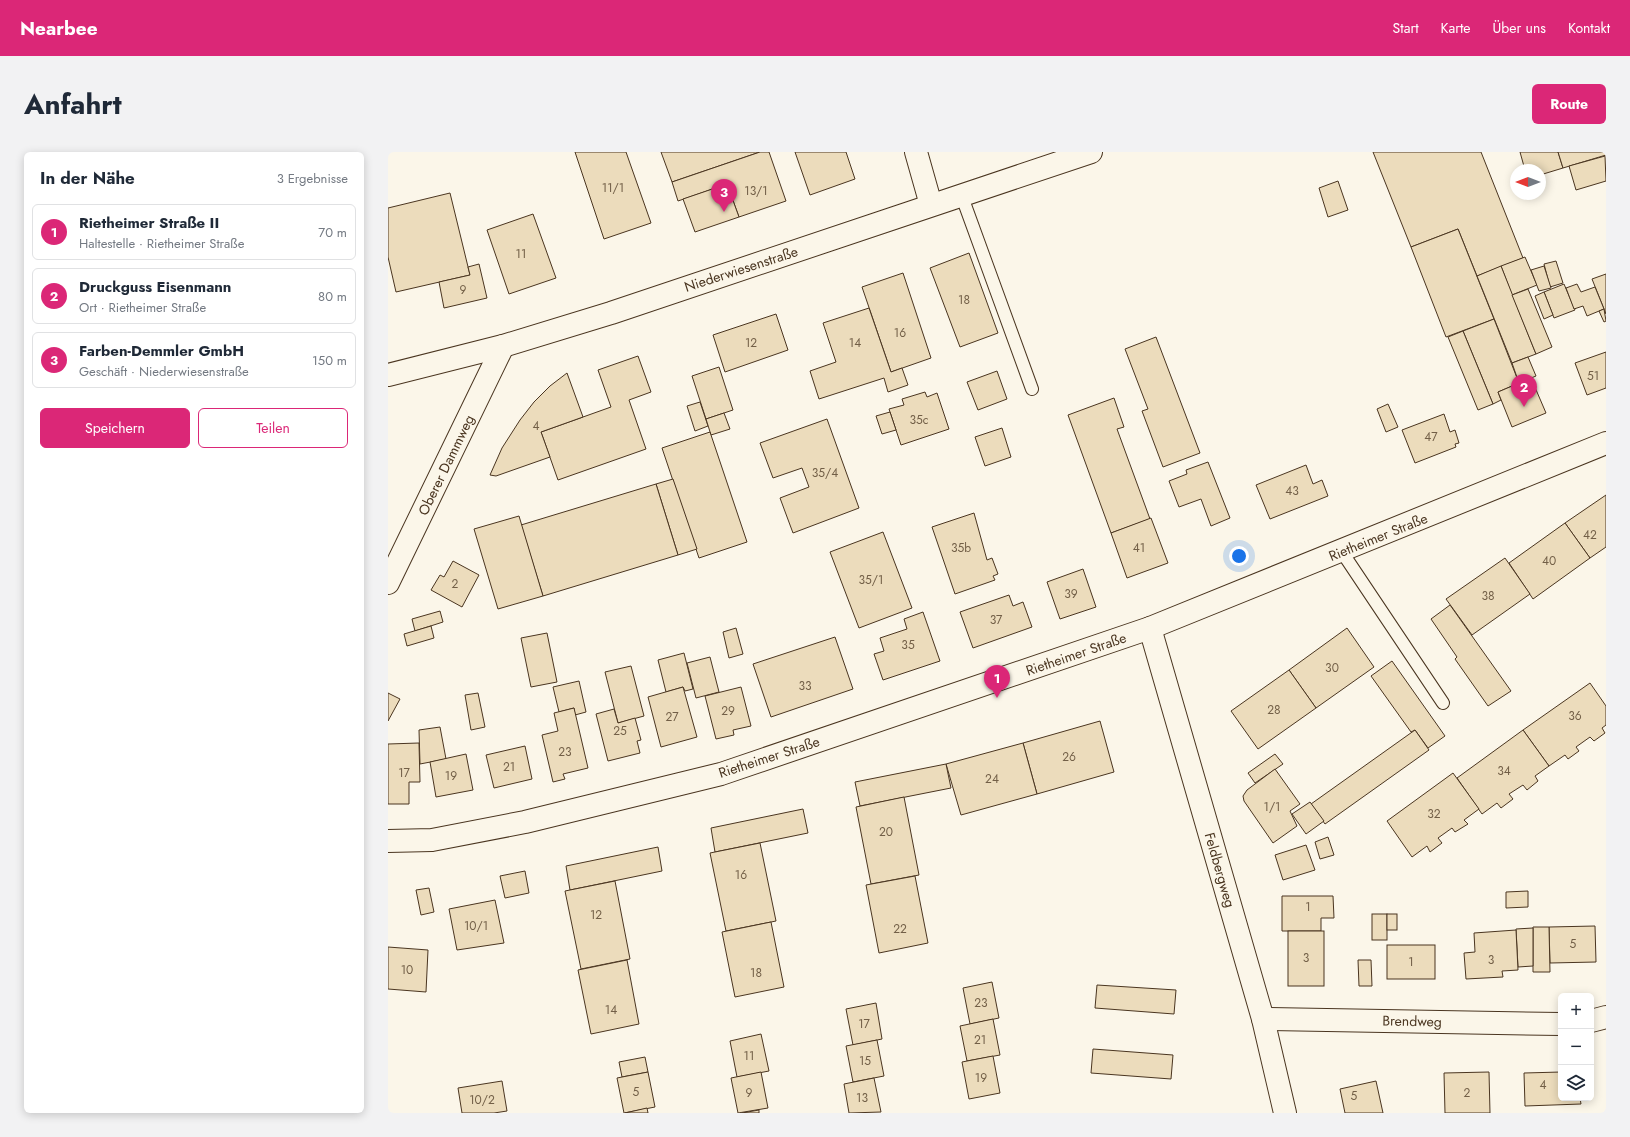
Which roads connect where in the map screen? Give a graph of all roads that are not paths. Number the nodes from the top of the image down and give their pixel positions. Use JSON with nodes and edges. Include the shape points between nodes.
{"nodes":[{"id":1,"x":916,"y":152,"type":"edge"},
{"id":2,"x":1090,"y":152,"type":"edge"},
{"id":3,"x":961,"y":194,"type":"junction"},
{"id":4,"x":932,"y":205,"type":"junction"},
{"id":5,"x":503,"y":346,"type":"junction"},
{"id":6,"x":388,"y":374,"type":"edge"},
{"id":7,"x":1032,"y":389,"type":"dead end"},
{"id":8,"x":1606,"y":443,"type":"edge"},
{"id":9,"x":1342,"y":552,"type":"junction"},
{"id":10,"x":388,"y":583,"type":"edge"},
{"id":11,"x":1150,"y":628,"type":"junction"},
{"id":12,"x":1443,"y":703,"type":"dead end"},
{"id":13,"x":388,"y":841,"type":"edge"},
{"id":14,"x":1606,"y":1017,"type":"edge"},
{"id":15,"x":1263,"y":1019,"type":"junction"},
{"id":16,"x":1594,"y":1020,"type":"edge"},
{"id":17,"x":1558,"y":1024,"type":"edge"},
{"id":18,"x":1286,"y":1113,"type":"edge"}],
"edges":[{"from":1,"to":4,"type":"street"},
{"from":2,"to":3,"type":"street","name":"Niederwiesenstraße"},
{"from":3,"to":4,"type":"street","name":"Niederwiesenstraße"},
{"from":3,"to":7,"type":"lane"},
{"from":4,"to":5,"type":"street","name":"Niederwiesenstraße","via":[[612,313]]},
{"from":5,"to":6,"type":"street","name":"Niederwiesenstraße"},
{"from":5,"to":10,"type":"street","name":"Oberer Dammweg"},
{"from":8,"to":9,"type":"street","name":"Rietheimer Straße"},
{"from":9,"to":11,"type":"street","name":"Rietheimer Straße"},
{"from":9,"to":12,"type":"lane"},
{"from":11,"to":13,"type":"street","name":"Rietheimer Straße","via":[[721,774],[518,823],[432,840]]},
{"from":11,"to":15,"type":"street","name":"Feldbergweg"},
{"from":14,"to":16,"type":"street"},
{"from":15,"to":17,"type":"street","name":"Brendweg"},
{"from":15,"to":18,"type":"street","name":"Feldbergweg"}]}
